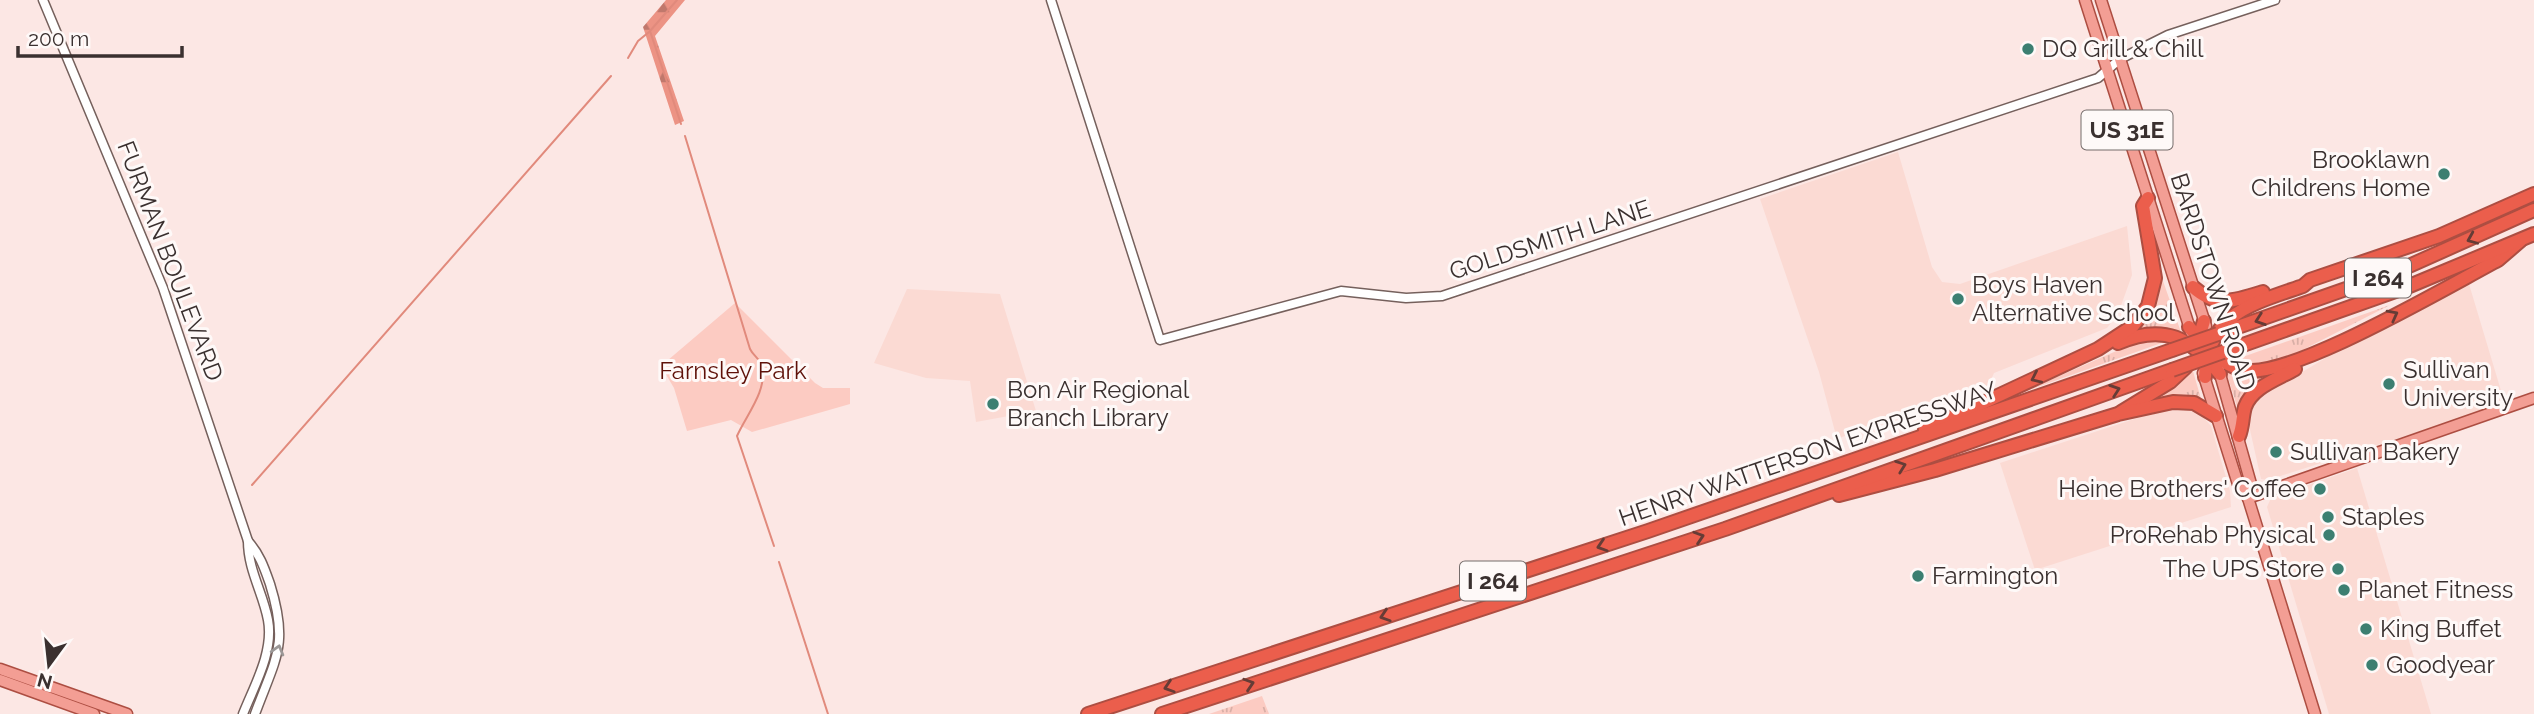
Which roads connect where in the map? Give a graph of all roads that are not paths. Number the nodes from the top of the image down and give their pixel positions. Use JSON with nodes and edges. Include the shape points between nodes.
{"nodes":[{"id":1,"x":43,"y":0,"type":"edge"},
{"id":2,"x":1051,"y":0,"type":"edge"},
{"id":3,"x":2085,"y":0,"type":"edge"},
{"id":4,"x":2101,"y":0,"type":"edge"},
{"id":5,"x":2275,"y":0,"type":"edge"},
{"id":6,"x":2120,"y":59,"type":"junction"},
{"id":7,"x":2108,"y":71,"type":"junction"},
{"id":8,"x":2534,"y":194,"type":"edge"},
{"id":9,"x":2148,"y":198,"type":"junction"},
{"id":10,"x":2534,"y":210,"type":"edge"},
{"id":11,"x":2534,"y":234,"type":"edge"},
{"id":12,"x":2520,"y":241,"type":"junction"},
{"id":13,"x":2310,"y":280,"type":"junction"},
{"id":14,"x":2193,"y":287,"type":"junction"},
{"id":15,"x":2204,"y":321,"type":"joint"},
{"id":16,"x":2189,"y":327,"type":"joint"},
{"id":17,"x":2333,"y":346,"type":"junction"},
{"id":18,"x":2209,"y":347,"type":"junction"},
{"id":19,"x":2098,"y":349,"type":"junction"},
{"id":20,"x":2220,"y":374,"type":"joint"},
{"id":21,"x":2205,"y":377,"type":"joint"},
{"id":22,"x":2534,"y":398,"type":"edge"},
{"id":23,"x":2118,"y":414,"type":"junction"},
{"id":24,"x":2216,"y":416,"type":"junction"},
{"id":25,"x":2239,"y":436,"type":"junction"},
{"id":26,"x":1898,"y":443,"type":"junction"},
{"id":27,"x":2248,"y":498,"type":"junction"},
{"id":28,"x":1790,"y":506,"type":"junction"},
{"id":29,"x":248,"y":541,"type":"junction"},
{"id":30,"x":0,"y":669,"type":"edge"},
{"id":31,"x":0,"y":680,"type":"edge"},
{"id":32,"x":94,"y":714,"type":"edge"},
{"id":33,"x":127,"y":714,"type":"edge"},
{"id":34,"x":243,"y":714,"type":"edge"},
{"id":35,"x":255,"y":714,"type":"edge"},
{"id":36,"x":1088,"y":714,"type":"edge"},
{"id":37,"x":1162,"y":714,"type":"edge"},
{"id":38,"x":2315,"y":714,"type":"edge"}],
"edges":[{"from":1,"to":29,"type":"street","name":"FURMAN BOULEVARD","via":[[158,275]]},
{"from":2,"to":7,"type":"street","name":"GOLDSMITH LANE","via":[[1160,340],[1341,291],[1406,298],[1442,296]]},
{"from":3,"to":7,"type":"main road","name":"BARDSTOWN ROAD","number":"US 31E"},
{"from":4,"to":6,"type":"main road","name":"BARDSTOWN ROAD","number":"US 31E"},
{"from":5,"to":6,"type":"street","name":"GOLDSMITH LANE","via":[[2168,35]]},
{"from":6,"to":7,"type":"street","name":"GOLDSMITH LANE"},
{"from":6,"to":14,"type":"main road","name":"BARDSTOWN ROAD","number":"US 31E"},
{"from":7,"to":9,"type":"main road","name":"BARDSTOWN ROAD","number":"US 31E"},
{"from":8,"to":13,"type":"highway","via":[[2439,236]]},
{"from":9,"to":16,"type":"main road","name":"BARDSTOWN ROAD","number":"US 31E"},
{"from":9,"to":19,"type":"highway","via":[[2143,206],[2155,270],[2152,296],[2133,326]]},
{"from":10,"to":18,"type":"highway","name":"HENRY WATTERSON EXPRESSWAY","number":"I 264","one_way":true},
{"from":11,"to":12,"type":"highway","name":"HENRY WATTERSON EXPRESSWAY","number":"I 264"},
{"from":17,"to":12,"type":"highway","one_way":true,"via":[[2498,260]]},
{"from":12,"to":18,"type":"highway","name":"HENRY WATTERSON EXPRESSWAY","number":"I 264","via":[[2395,292]]},
{"from":13,"to":14,"type":"highway","via":[[2223,302],[2208,299]]},
{"from":13,"to":18,"type":"highway","via":[[2247,306],[2225,324]]},
{"from":14,"to":15,"type":"main road","name":"BARDSTOWN ROAD","number":"US 31E"},
{"from":15,"to":18,"type":"highway"},
{"from":16,"to":18,"type":"highway"},
{"from":17,"to":18,"type":"highway","via":[[2264,372],[2243,370]]},
{"from":17,"to":25,"type":"highway","via":[[2255,393],[2245,409]]},
{"from":18,"to":19,"type":"highway","via":[[2150,334]]},
{"from":18,"to":20,"type":"highway"},
{"from":18,"to":21,"type":"highway"},
{"from":18,"to":23,"type":"highway","via":[[2170,382]]},
{"from":18,"to":26,"type":"highway","name":"HENRY WATTERSON EXPRESSWAY","number":"I 264","bridge":true,"via":[[2172,350]]},
{"from":28,"to":18,"type":"highway","name":"HENRY WATTERSON EXPRESSWAY","number":"I 264","one_way":true,"bridge":true,"via":[[2172,370]]},
{"from":19,"to":26,"type":"highway","one_way":true},
{"from":20,"to":25,"type":"main road","name":"BARDSTOWN ROAD"},
{"from":21,"to":24,"type":"main road","name":"BARDSTOWN ROAD"},
{"from":22,"to":27,"type":"main road"},
{"from":23,"to":24,"type":"highway","via":[[2187,401]]},
{"from":23,"to":28,"type":"highway","via":[[1887,484]]},
{"from":24,"to":27,"type":"main road","name":"BARDSTOWN ROAD","via":[[2238,484]]},
{"from":25,"to":27,"type":"main road","name":"BARDSTOWN ROAD","via":[[2251,484]]},
{"from":26,"to":36,"type":"highway","name":"HENRY WATTERSON EXPRESSWAY","number":"I 264","one_way":true,"via":[[1648,531]]},
{"from":27,"to":38,"type":"main road","name":"BARDSTOWN ROAD"},
{"from":37,"to":28,"type":"highway","name":"HENRY WATTERSON EXPRESSWAY","number":"I 264","one_way":true},
{"from":29,"to":34,"type":"street","name":"FURMAN BOULEVARD","via":[[248,559],[269,633]]},
{"from":35,"to":29,"type":"street","name":"FURMAN BOULEVARD","one_way":true,"via":[[282,629],[260,555]]},
{"from":30,"to":33,"type":"main road"},
{"from":31,"to":32,"type":"main road"}]}
